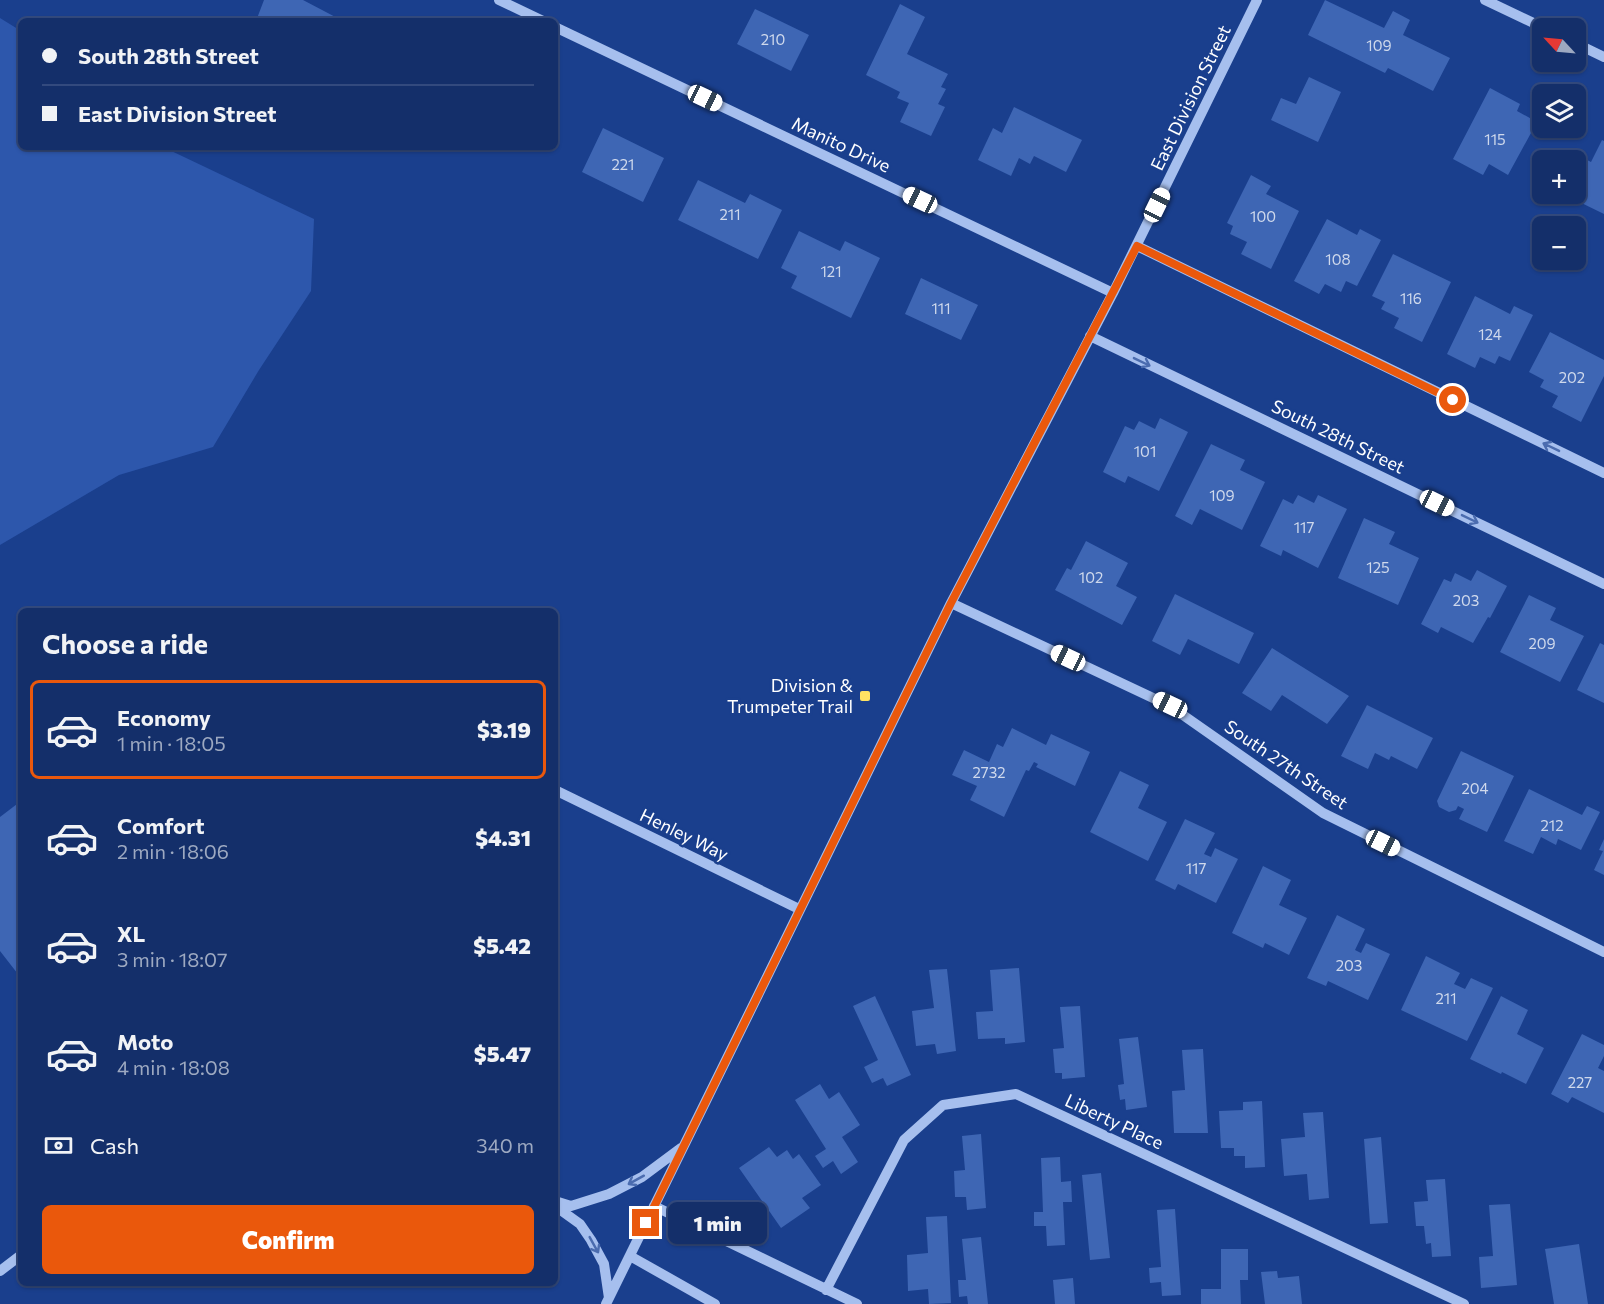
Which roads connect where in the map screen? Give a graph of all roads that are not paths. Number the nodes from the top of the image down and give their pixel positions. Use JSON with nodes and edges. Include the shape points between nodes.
{"nodes":[{"id":1,"x":499,"y":0,"type":"edge"},
{"id":2,"x":1257,"y":0,"type":"edge"},
{"id":3,"x":1485,"y":0,"type":"edge"},
{"id":4,"x":537,"y":18,"type":"edge"},
{"id":5,"x":1532,"y":22,"type":"edge"},
{"id":6,"x":558,"y":28,"type":"edge"},
{"id":7,"x":1586,"y":48,"type":"edge"},
{"id":8,"x":1604,"y":57,"type":"edge"},
{"id":9,"x":1137,"y":246,"type":"junction"},
{"id":10,"x":1113,"y":292,"type":"junction"},
{"id":11,"x":1090,"y":336,"type":"junction"},
{"id":12,"x":1604,"y":473,"type":"edge"},
{"id":13,"x":1604,"y":584,"type":"edge"},
{"id":14,"x":951,"y":603,"type":"junction"},
{"id":15,"x":558,"y":791,"type":"edge"},
{"id":16,"x":799,"y":909,"type":"junction"},
{"id":17,"x":1604,"y":952,"type":"edge"},
{"id":18,"x":684,"y":1146,"type":"junction"},
{"id":19,"x":558,"y":1202,"type":"edge"},
{"id":20,"x":654,"y":1206,"type":"junction"},
{"id":21,"x":558,"y":1208,"type":"edge"},
{"id":22,"x":630,"y":1256,"type":"junction"},
{"id":23,"x":18,"y":1257,"type":"edge"},
{"id":24,"x":0,"y":1271,"type":"edge"},
{"id":25,"x":826,"y":1290,"type":"junction"},
{"id":26,"x":608,"y":1301,"type":"edge"},
{"id":27,"x":715,"y":1304,"type":"edge"},
{"id":28,"x":857,"y":1304,"type":"edge"},
{"id":29,"x":1464,"y":1304,"type":"edge"}],
"edges":[{"from":1,"to":4,"type":"street"},
{"from":2,"to":9,"type":"street","name":"East Division Street"},
{"from":3,"to":5,"type":"street"},
{"from":6,"to":10,"type":"street","name":"Manito Drive"},
{"from":7,"to":8,"type":"street"},
{"from":9,"to":10,"type":"street","name":"East Division Street"},
{"from":12,"to":9,"type":"street","one_way":true},
{"from":10,"to":11,"type":"street","name":"East Division Street"},
{"from":11,"to":13,"type":"street","name":"South 28th Street","one_way":true},
{"from":11,"to":14,"type":"street","name":"East Division Street"},
{"from":14,"to":16,"type":"street","name":"East Division Street"},
{"from":14,"to":17,"type":"street","name":"South 27th Street","via":[[1170,705],[1323,813]]},
{"from":15,"to":16,"type":"street","name":"Henley Way"},
{"from":16,"to":18,"type":"street","name":"East Division Street"},
{"from":18,"to":19,"type":"street","one_way":true,"via":[[642,1177],[609,1194],[571,1206]]},
{"from":18,"to":20,"type":"street","name":"East Division Street"},
{"from":20,"to":22,"type":"street","name":"East Division Street"},
{"from":20,"to":25,"type":"street"},
{"from":21,"to":26,"type":"street","one_way":true,"via":[[580,1224],[604,1264]]},
{"from":22,"to":26,"type":"street","name":"East Division Street"},
{"from":22,"to":27,"type":"street"},
{"from":23,"to":24,"type":"street"},
{"from":25,"to":28,"type":"street"},
{"from":25,"to":29,"type":"street","name":"Liberty Place","via":[[904,1140],[943,1105],[1016,1094]]}]}
